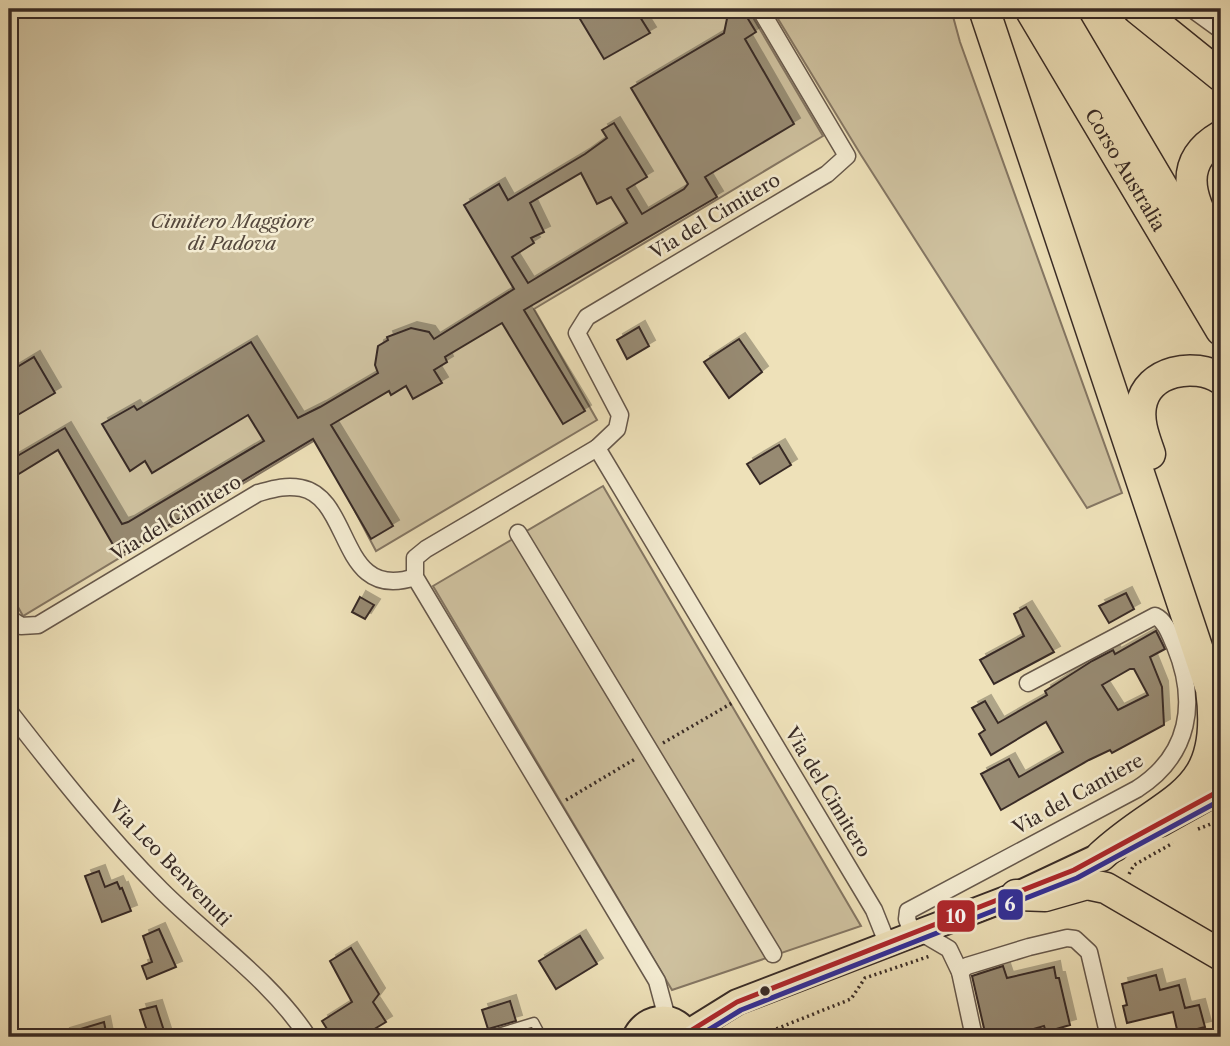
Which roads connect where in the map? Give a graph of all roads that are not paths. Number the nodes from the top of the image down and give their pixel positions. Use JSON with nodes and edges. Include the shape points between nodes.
{"nodes":[{"id":1,"x":760,"y":9,"type":"edge"},
{"id":2,"x":984,"y":9,"type":"edge"},
{"id":3,"x":1030,"y":9,"type":"edge"},
{"id":4,"x":1057,"y":9,"type":"edge"},
{"id":5,"x":1138,"y":9,"type":"edge"},
{"id":6,"x":1192,"y":9,"type":"edge"},
{"id":7,"x":1221,"y":30,"type":"edge"},
{"id":8,"x":1221,"y":76,"type":"edge"},
{"id":9,"x":1221,"y":136,"type":"edge"},
{"id":10,"x":1221,"y":251,"type":"edge"},
{"id":11,"x":1221,"y":286,"type":"edge"},
{"id":12,"x":1221,"y":330,"type":"edge"},
{"id":13,"x":1221,"y":379,"type":"edge"},
{"id":14,"x":597,"y":448,"type":"junction"},
{"id":15,"x":518,"y":533,"type":"dead end"},
{"id":16,"x":415,"y":578,"type":"junction"},
{"id":17,"x":9,"y":618,"type":"edge"},
{"id":18,"x":1221,"y":667,"type":"edge"},
{"id":19,"x":1028,"y":683,"type":"dead end"},
{"id":20,"x":9,"y":711,"type":"edge"},
{"id":21,"x":1221,"y":790,"type":"edge"},
{"id":22,"x":1101,"y":856,"type":"junction"},
{"id":23,"x":1016,"y":895,"type":"junction"},
{"id":24,"x":917,"y":934,"type":"junction"},
{"id":25,"x":888,"y":945,"type":"junction"},
{"id":26,"x":773,"y":954,"type":"dead end"},
{"id":27,"x":1221,"y":955,"type":"edge"},
{"id":28,"x":960,"y":972,"type":"junction"},
{"id":29,"x":667,"y":1018,"type":"junction"},
{"id":30,"x":688,"y":1035,"type":"edge"},
{"id":31,"x":308,"y":1037,"type":"edge"},
{"id":32,"x":485,"y":1037,"type":"edge"},
{"id":33,"x":542,"y":1037,"type":"edge"},
{"id":34,"x":635,"y":1037,"type":"edge"},
{"id":35,"x":974,"y":1037,"type":"edge"},
{"id":36,"x":1109,"y":1037,"type":"edge"}],
"edges":[{"from":1,"to":14,"type":"street","name":"Via del Cimitero","via":[[846,156],[827,174],[587,317],[578,333],[620,415],[617,429]]},
{"from":2,"to":22,"type":"highway","via":[[1211,689],[1214,732],[1198,776],[1176,802],[1126,833]]},
{"from":3,"to":12,"type":"highway","name":"Corso Australia"},
{"from":4,"to":11,"type":"highway","name":"Corso Australia"},
{"from":5,"to":8,"type":"highway"},
{"from":6,"to":7,"type":"street"},
{"from":9,"to":10,"type":"highway","via":[[1196,161],[1191,191]]},
{"from":13,"to":18,"type":"highway","via":[[1209,371],[1184,369],[1156,382],[1141,404],[1142,429]]},
{"from":14,"to":16,"type":"street","name":"Via del Cimitero","via":[[426,549],[415,558]]},
{"from":14,"to":25,"type":"street","name":"Via del Cimitero","via":[[874,910]]},
{"from":15,"to":26,"type":"street"},
{"from":16,"to":17,"type":"street","name":"Via del Cimitero","via":[[386,583],[365,572],[320,497],[303,488],[282,486],[258,493],[37,625],[22,626]]},
{"from":16,"to":29,"type":"street","via":[[653,974]]},
{"from":19,"to":24,"type":"street","name":"Via del Cantiere","via":[[1155,616],[1170,634],[1188,688],[1181,740],[1166,768],[1145,784],[908,911],[907,919]]},
{"from":20,"to":31,"type":"street","name":"Via Leo Benvenuti","via":[[113,838],[280,1002]]},
{"from":21,"to":22,"type":"main road"},
{"from":22,"to":23,"type":"main road"},
{"from":23,"to":24,"type":"main road"},
{"from":23,"to":27,"type":"highway","via":[[1045,896],[1087,884],[1106,888]]},
{"from":24,"to":25,"type":"main road"},
{"from":24,"to":28,"type":"street","via":[[949,949]]},
{"from":25,"to":30,"type":"main road","via":[[737,1002]]},
{"from":28,"to":35,"type":"street"},
{"from":28,"to":36,"type":"street","via":[[1029,947],[1075,939],[1089,952]]},
{"from":29,"to":30,"type":"main road"},
{"from":29,"to":34,"type":"main road","via":[[649,1021]]},
{"from":32,"to":33,"type":"lane","via":[[534,1022]]}]}
